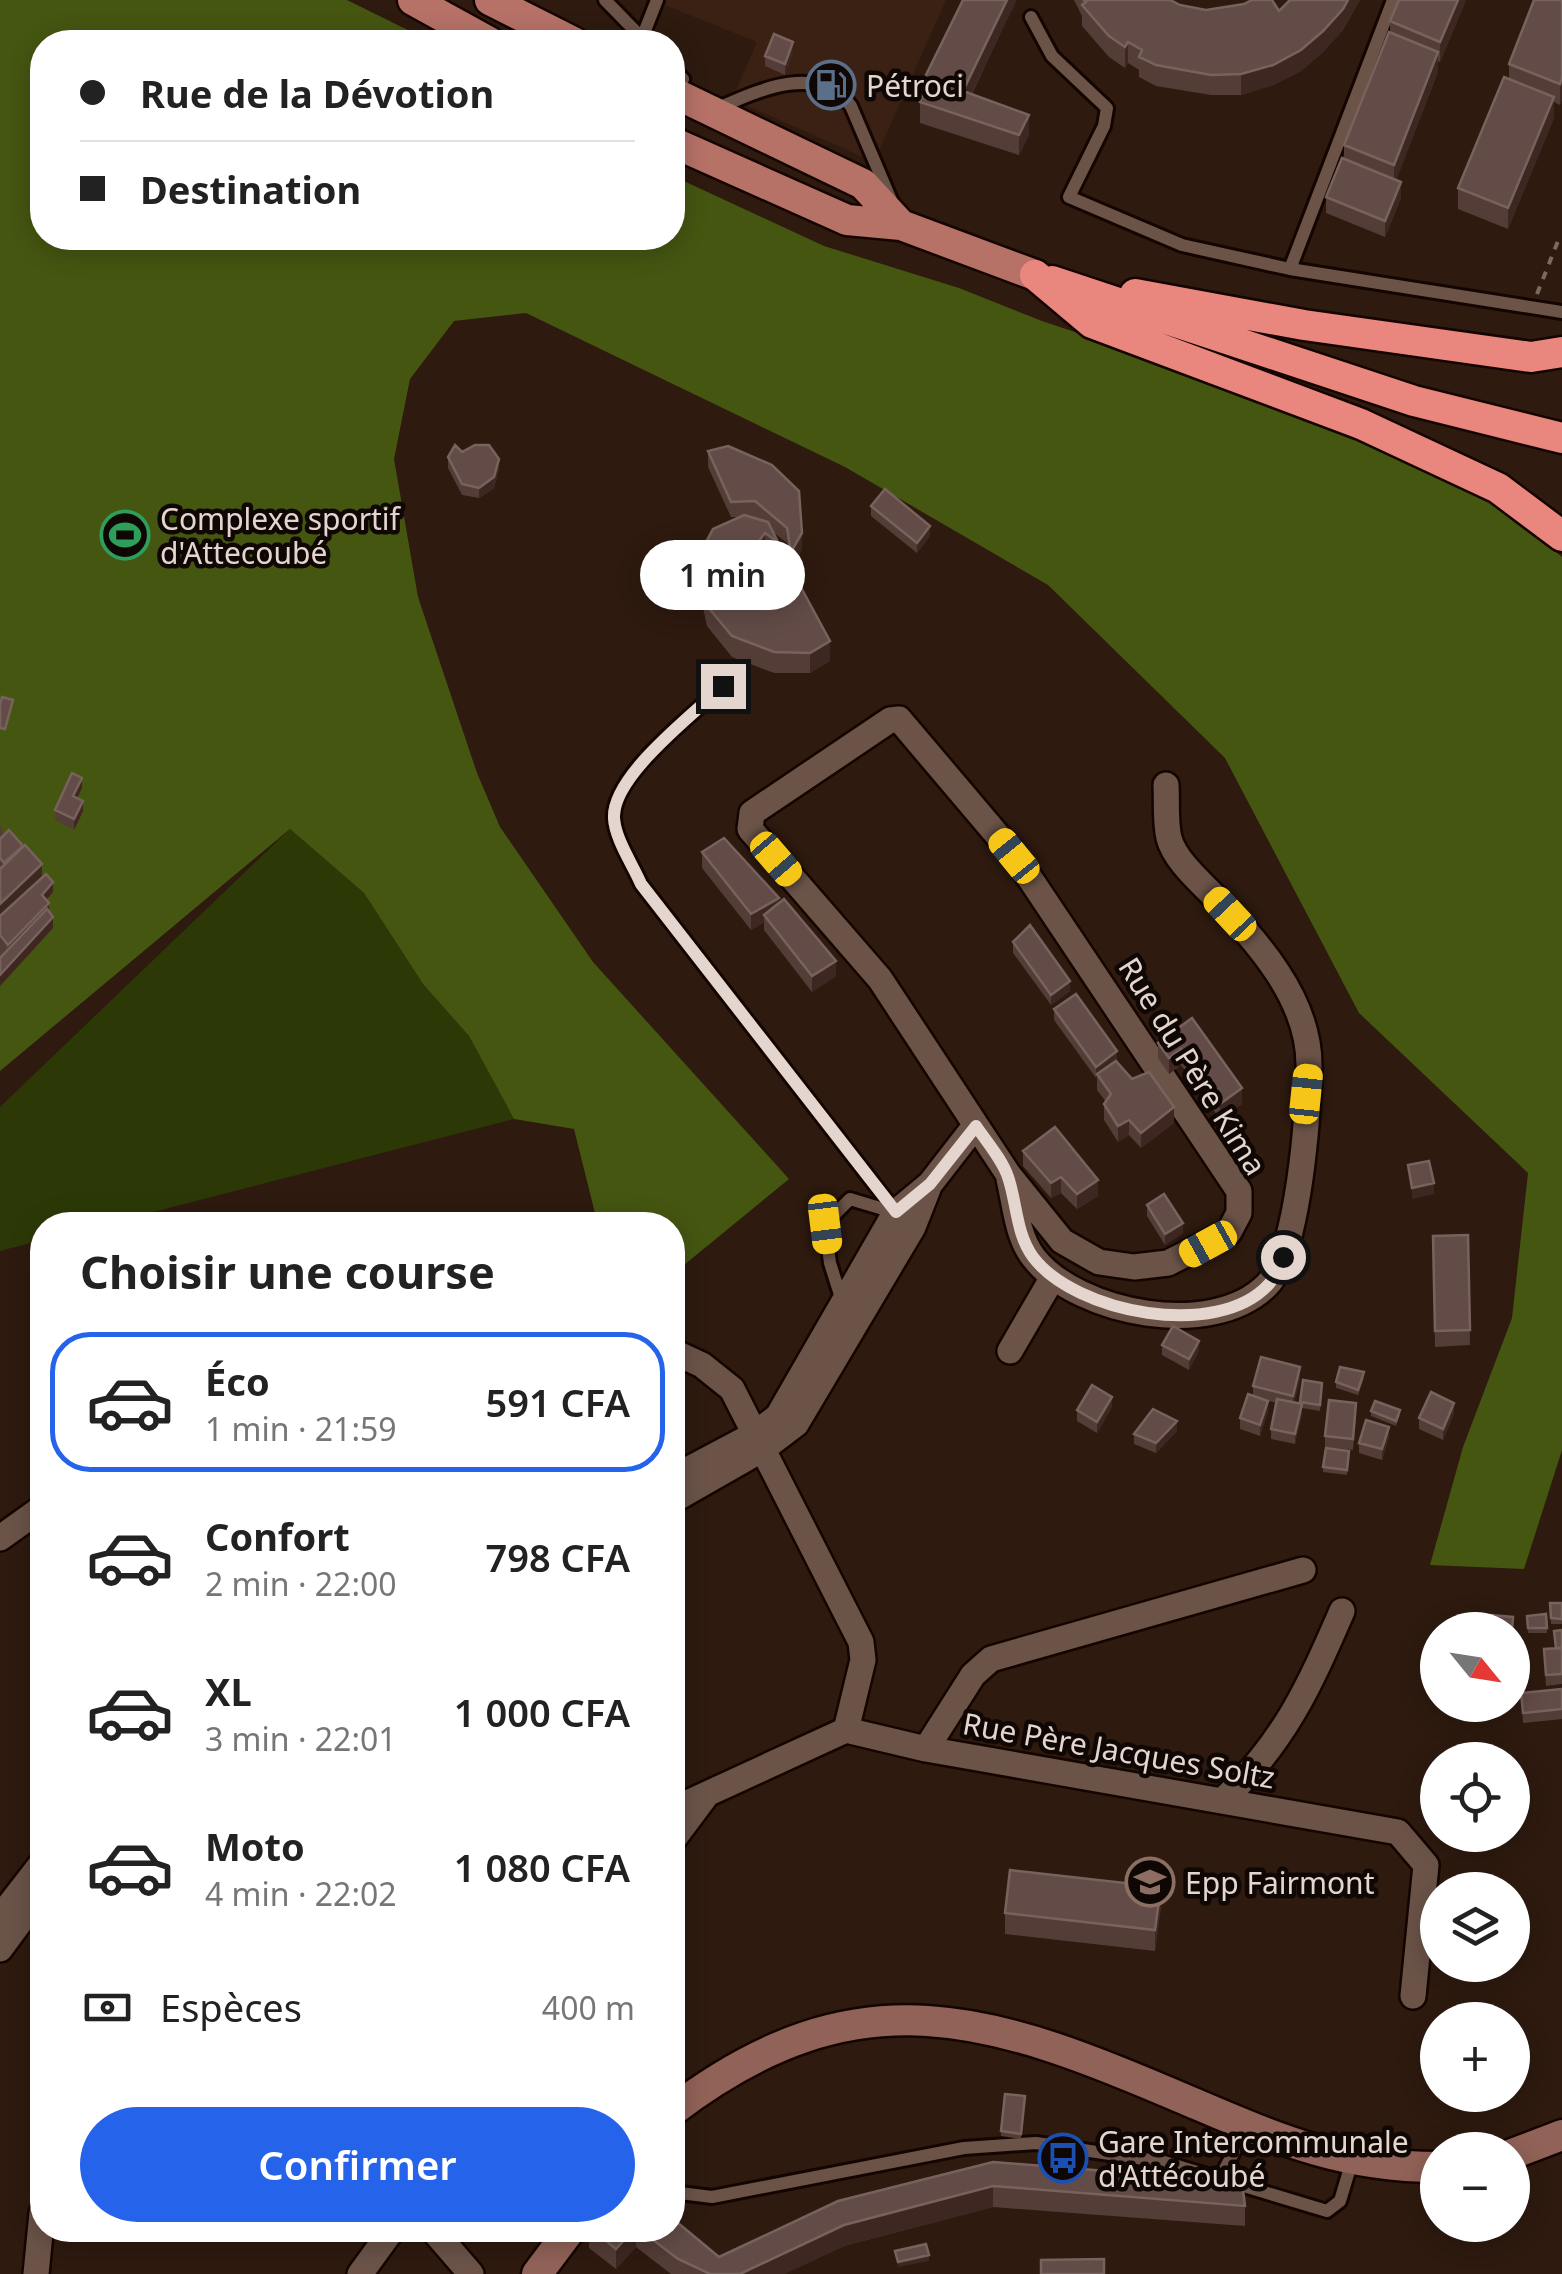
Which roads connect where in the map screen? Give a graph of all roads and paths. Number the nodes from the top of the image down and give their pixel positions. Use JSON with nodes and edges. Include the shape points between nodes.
{"nodes":[{"id":1,"x":413,"y":0,"type":"edge"},
{"id":2,"x":490,"y":0,"type":"edge"},
{"id":3,"x":605,"y":0,"type":"edge"},
{"id":4,"x":658,"y":0,"type":"edge"},
{"id":5,"x":1393,"y":0,"type":"edge"},
{"id":6,"x":1031,"y":17,"type":"dead end"},
{"id":7,"x":467,"y":30,"type":"edge"},
{"id":8,"x":550,"y":30,"type":"edge"},
{"id":9,"x":634,"y":30,"type":"edge"},
{"id":10,"x":648,"y":30,"type":"edge"},
{"id":11,"x":685,"y":92,"type":"edge"},
{"id":12,"x":712,"y":111,"type":"junction"},
{"id":13,"x":685,"y":148,"type":"edge"},
{"id":14,"x":901,"y":225,"type":"junction"},
{"id":15,"x":1558,"y":241,"type":"dead end"},
{"id":16,"x":1290,"y":269,"type":"junction"},
{"id":17,"x":1034,"y":276,"type":"junction"},
{"id":18,"x":1532,"y":308,"type":"junction"},
{"id":19,"x":1562,"y":312,"type":"edge"},
{"id":20,"x":1562,"y":352,"type":"edge"},
{"id":21,"x":1562,"y":438,"type":"edge"},
{"id":22,"x":1562,"y":536,"type":"edge"},
{"id":23,"x":723,"y":686,"type":"dead end"},
{"id":24,"x":1166,"y":785,"type":"dead end"},
{"id":25,"x":976,"y":1126,"type":"junction"},
{"id":26,"x":1008,"y":1174,"type":"junction"},
{"id":27,"x":904,"y":1220,"type":"junction"},
{"id":28,"x":1053,"y":1277,"type":"junction"},
{"id":29,"x":843,"y":1304,"type":"junction"},
{"id":30,"x":1010,"y":1351,"type":"dead end"},
{"id":31,"x":685,"y":1358,"type":"edge"},
{"id":32,"x":759,"y":1442,"type":"junction"},
{"id":33,"x":685,"y":1473,"type":"edge"},
{"id":34,"x":685,"y":1493,"type":"edge"},
{"id":35,"x":30,"y":1524,"type":"edge"},
{"id":36,"x":0,"y":1538,"type":"edge"},
{"id":37,"x":1304,"y":1570,"type":"dead end"},
{"id":38,"x":1342,"y":1611,"type":"dead end"},
{"id":39,"x":846,"y":1730,"type":"junction"},
{"id":40,"x":926,"y":1749,"type":"junction"},
{"id":41,"x":709,"y":1791,"type":"junction"},
{"id":42,"x":1222,"y":1801,"type":"junction"},
{"id":43,"x":685,"y":1803,"type":"edge"},
{"id":44,"x":685,"y":1823,"type":"edge"},
{"id":45,"x":30,"y":1879,"type":"edge"},
{"id":46,"x":30,"y":1908,"type":"edge"},
{"id":47,"x":0,"y":1917,"type":"edge"},
{"id":48,"x":0,"y":1949,"type":"edge"},
{"id":49,"x":1413,"y":1996,"type":"dead end"},
{"id":50,"x":685,"y":2101,"type":"edge"},
{"id":51,"x":1247,"y":2127,"type":"junction"},
{"id":52,"x":1562,"y":2135,"type":"edge"},
{"id":53,"x":1530,"y":2147,"type":"edge"},
{"id":54,"x":1352,"y":2161,"type":"junction"},
{"id":55,"x":1420,"y":2166,"type":"edge"},
{"id":56,"x":1220,"y":2178,"type":"junction"},
{"id":57,"x":685,"y":2194,"type":"edge"},
{"id":58,"x":39,"y":2242,"type":"edge"},
{"id":59,"x":383,"y":2242,"type":"edge"},
{"id":60,"x":443,"y":2242,"type":"edge"},
{"id":61,"x":561,"y":2242,"type":"edge"},
{"id":62,"x":36,"y":2274,"type":"edge"},
{"id":63,"x":360,"y":2274,"type":"edge"},
{"id":64,"x":471,"y":2274,"type":"edge"},
{"id":65,"x":537,"y":2274,"type":"edge"}],
"edges":[{"from":1,"to":7,"type":"main road"},
{"from":2,"to":8,"type":"main road"},
{"from":3,"to":9,"type":"lane"},
{"from":4,"to":10,"type":"lane"},
{"from":5,"to":16,"type":"lane"},
{"from":6,"to":16,"type":"lane","via":[[1052,56],[1107,108],[1069,198],[1182,246]]},
{"from":11,"to":12,"type":"main road"},
{"from":12,"to":14,"type":"main road","via":[[863,184]]},
{"from":12,"to":14,"type":"lane","via":[[758,90],[800,83],[842,94]]},
{"from":13,"to":14,"type":"main road","via":[[847,220]]},
{"from":14,"to":17,"type":"main road"},
{"from":15,"to":18,"type":"path"},
{"from":16,"to":18,"type":"lane"},
{"from":17,"to":20,"type":"highway","via":[[1304,325],[1531,357]]},
{"from":17,"to":21,"type":"highway","via":[[1414,401]]},
{"from":17,"to":22,"type":"highway","via":[[1092,322],[1361,424],[1498,488]]},
{"from":18,"to":19,"type":"lane"},
{"from":23,"to":27,"type":"lane","via":[[628,778],[614,823],[641,884]]},
{"from":24,"to":28,"type":"street","via":[[1170,840],[1281,976],[1298,1015],[1310,1062],[1293,1234],[1268,1284],[1238,1306],[1186,1315],[1107,1307]]},
{"from":25,"to":26,"type":"street","name":"Rue du Père Kima"},
{"from":25,"to":26,"type":"street","name":"Rue du Père Kima","via":[[880,979],[750,828],[752,813],[890,720],[907,725],[1084,953],[1238,1192],[1239,1213],[1229,1232],[1168,1263],[1099,1262],[1062,1241]]},
{"from":25,"to":27,"type":"street"},
{"from":26,"to":28,"type":"street","via":[[1021,1232]]},
{"from":27,"to":29,"type":"street"},
{"from":27,"to":29,"type":"lane","via":[[850,1199],[825,1224]]},
{"from":27,"to":32,"type":"street","via":[[796,1424]]},
{"from":28,"to":30,"type":"street"},
{"from":29,"to":32,"type":"street"},
{"from":31,"to":32,"type":"street","via":[[732,1388]]},
{"from":32,"to":33,"type":"street"},
{"from":32,"to":34,"type":"street"},
{"from":32,"to":39,"type":"street","via":[[861,1642]]},
{"from":35,"to":36,"type":"street"},
{"from":37,"to":40,"type":"street","via":[[991,1659]]},
{"from":38,"to":42,"type":"street","via":[[1287,1728]]},
{"from":39,"to":40,"type":"street","name":"Rue Père Jacques Soltz"},
{"from":39,"to":41,"type":"street"},
{"from":40,"to":42,"type":"street","name":"Rue Père Jacques Soltz"},
{"from":41,"to":43,"type":"street"},
{"from":41,"to":44,"type":"street"},
{"from":42,"to":49,"type":"street","name":"Rue Père Jacques Soltz","via":[[1403,1834],[1426,1865]]},
{"from":45,"to":47,"type":"street"},
{"from":46,"to":48,"type":"street"},
{"from":50,"to":51,"type":"street","via":[[784,2043],[915,2018],[1062,2048]]},
{"from":51,"to":54,"type":"street"},
{"from":51,"to":56,"type":"lane"},
{"from":52,"to":53,"type":"street"},
{"from":54,"to":55,"type":"street"},
{"from":54,"to":56,"type":"lane","via":[[1340,2201],[1326,2210]]},
{"from":56,"to":57,"type":"lane","via":[[1164,2162],[1036,2143],[964,2148],[712,2197]]},
{"from":58,"to":62,"type":"street"},
{"from":59,"to":63,"type":"street"},
{"from":60,"to":64,"type":"street"},
{"from":61,"to":65,"type":"street"}]}
